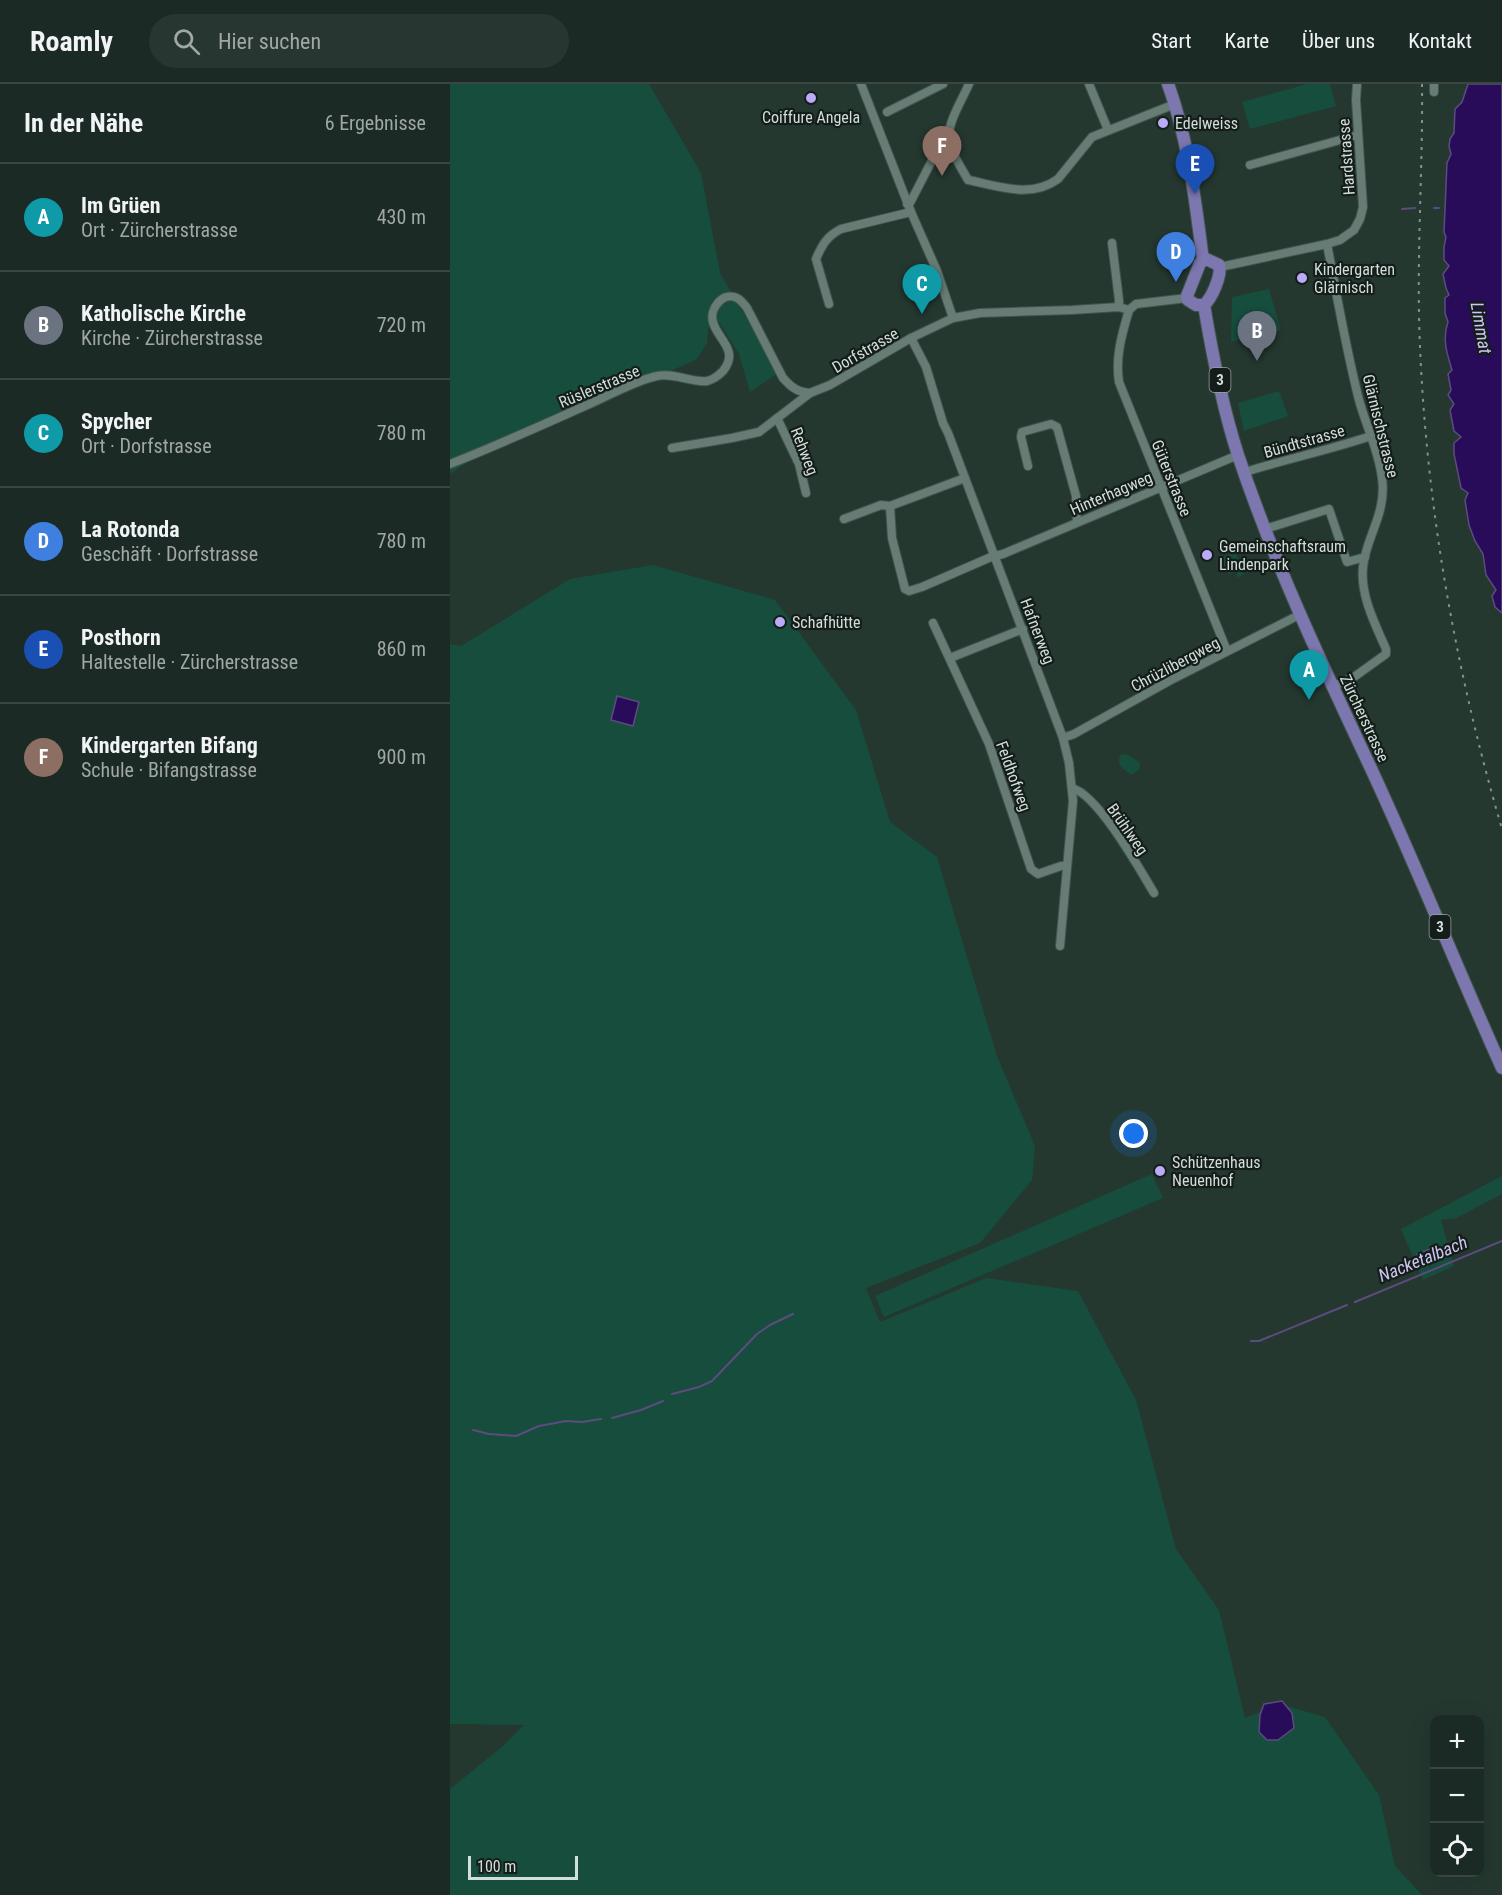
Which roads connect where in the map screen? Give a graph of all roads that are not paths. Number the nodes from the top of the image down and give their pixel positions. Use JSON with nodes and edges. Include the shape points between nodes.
{"nodes":[{"id":1,"x":861,"y":84,"type":"edge"},
{"id":2,"x":943,"y":84,"type":"edge"},
{"id":3,"x":969,"y":84,"type":"edge"},
{"id":4,"x":1089,"y":84,"type":"edge"},
{"id":5,"x":1168,"y":84,"type":"edge"},
{"id":6,"x":1357,"y":84,"type":"edge"},
{"id":7,"x":1175,"y":104,"type":"junction"},
{"id":8,"x":887,"y":112,"type":"dead end"},
{"id":9,"x":1108,"y":130,"type":"junction"},
{"id":10,"x":1358,"y":135,"type":"junction"},
{"id":11,"x":949,"y":136,"type":"junction"},
{"id":12,"x":1250,"y":165,"type":"dead end"},
{"id":13,"x":909,"y":208,"type":"junction"},
{"id":14,"x":1112,"y":243,"type":"dead end"},
{"id":15,"x":1327,"y":244,"type":"junction"},
{"id":16,"x":1203,"y":260,"type":"junction"},
{"id":17,"x":1220,"y":267,"type":"junction"},
{"id":18,"x":1187,"y":298,"type":"junction"},
{"id":19,"x":829,"y":304,"type":"dead end"},
{"id":20,"x":1204,"y":305,"type":"junction"},
{"id":21,"x":1119,"y":306,"type":"junction"},
{"id":22,"x":1129,"y":310,"type":"junction"},
{"id":23,"x":953,"y":318,"type":"junction"},
{"id":24,"x":912,"y":338,"type":"junction"},
{"id":25,"x":810,"y":393,"type":"junction"},
{"id":26,"x":777,"y":418,"type":"junction"},
{"id":27,"x":1371,"y":436,"type":"junction"},
{"id":28,"x":672,"y":448,"type":"dead end"},
{"id":29,"x":1238,"y":455,"type":"junction"},
{"id":30,"x":450,"y":464,"type":"edge"},
{"id":31,"x":1028,"y":466,"type":"dead end"},
{"id":32,"x":1245,"y":472,"type":"junction"},
{"id":33,"x":965,"y":478,"type":"junction"},
{"id":34,"x":1161,"y":487,"type":"junction"},
{"id":35,"x":806,"y":493,"type":"dead end"},
{"id":36,"x":890,"y":506,"type":"junction"},
{"id":37,"x":844,"y":519,"type":"dead end"},
{"id":38,"x":1077,"y":522,"type":"junction"},
{"id":39,"x":1265,"y":529,"type":"junction"},
{"id":40,"x":995,"y":556,"type":"junction"},
{"id":41,"x":1365,"y":558,"type":"junction"},
{"id":42,"x":1301,"y":615,"type":"junction"},
{"id":43,"x":933,"y":623,"type":"dead end"},
{"id":44,"x":1023,"y":629,"type":"junction"},
{"id":45,"x":1227,"y":651,"type":"junction"},
{"id":46,"x":950,"y":658,"type":"junction"},
{"id":47,"x":1332,"y":687,"type":"junction"},
{"id":48,"x":1063,"y":738,"type":"junction"},
{"id":49,"x":1072,"y":788,"type":"junction"},
{"id":50,"x":1067,"y":866,"type":"junction"},
{"id":51,"x":1154,"y":892,"type":"dead end"},
{"id":52,"x":1060,"y":946,"type":"dead end"},
{"id":53,"x":1502,"y":1068,"type":"edge"}],
"edges":[{"from":1,"to":13,"type":"street"},
{"from":2,"to":8,"type":"street"},
{"from":3,"to":11,"type":"street"},
{"from":4,"to":9,"type":"street"},
{"from":5,"to":7,"type":"main road"},
{"from":6,"to":10,"type":"street","name":"Hardstrasse"},
{"from":7,"to":9,"type":"street"},
{"from":7,"to":16,"type":"main road","via":[[1189,158]]},
{"from":9,"to":11,"type":"street","via":[[1092,137],[1058,179],[1029,190],[968,180]]},
{"from":10,"to":12,"type":"street"},
{"from":10,"to":15,"type":"street","name":"Hardstrasse","via":[[1363,194],[1360,219],[1347,236]]},
{"from":11,"to":13,"type":"street","via":[[942,141]]},
{"from":13,"to":19,"type":"street","via":[[841,229],[825,240],[816,260]]},
{"from":13,"to":23,"type":"street"},
{"from":14,"to":21,"type":"street"},
{"from":15,"to":17,"type":"street","name":"Hardstrasse"},
{"from":15,"to":27,"type":"street","name":"Glärnischstrasse","via":[[1355,383]]},
{"from":16,"to":17,"type":"main road","via":[[1210,259]]},
{"from":16,"to":18,"type":"main road"},
{"from":17,"to":20,"type":"main road","via":[[1220,275]]},
{"from":18,"to":20,"type":"main road","via":[[1196,305]]},
{"from":18,"to":22,"type":"street","via":[[1136,304]]},
{"from":20,"to":29,"type":"main road","name":"Zürcherstrasse","number":"3"},
{"from":21,"to":22,"type":"street","name":"Dorfstrasse"},
{"from":21,"to":23,"type":"street","name":"Dorfstrasse","via":[[980,313]]},
{"from":22,"to":34,"type":"street","name":"Güterstrasse","via":[[1118,356],[1119,382]]},
{"from":23,"to":24,"type":"street","name":"Dorfstrasse"},
{"from":24,"to":25,"type":"street","name":"Dorfstrasse"},
{"from":24,"to":33,"type":"street","name":"Hafnerweg"},
{"from":25,"to":26,"type":"street","name":"Dorfstrasse"},
{"from":25,"to":30,"type":"street","name":"Rüslerstrasse","via":[[801,392],[783,378],[747,308],[738,299],[724,298],[712,314],[729,351],[720,374],[708,381],[658,375]]},
{"from":26,"to":28,"type":"street","name":"Dorfstrasse","via":[[759,432]]},
{"from":26,"to":35,"type":"street","name":"Rehweg","via":[[799,464]]},
{"from":27,"to":32,"type":"street","name":"Bündtstrasse"},
{"from":27,"to":41,"type":"street","name":"Glärnischstrasse","via":[[1383,480],[1383,496]]},
{"from":29,"to":32,"type":"main road","name":"Zürcherstrasse","number":"3"},
{"from":29,"to":34,"type":"street","name":"Hinterhagweg"},
{"from":31,"to":38,"type":"street","via":[[1022,432],[1051,424],[1057,427],[1076,496]]},
{"from":32,"to":39,"type":"main road","name":"Zürcherstrasse","number":"3"},
{"from":33,"to":36,"type":"street"},
{"from":33,"to":40,"type":"street","name":"Hafnerweg"},
{"from":34,"to":38,"type":"street","name":"Hinterhagweg"},
{"from":34,"to":45,"type":"street","name":"Güterstrasse"},
{"from":36,"to":37,"type":"street","via":[[881,505]]},
{"from":36,"to":40,"type":"street","name":"Hinterhagweg","via":[[892,538],[905,589],[909,591]]},
{"from":38,"to":40,"type":"street","name":"Hinterhagweg"},
{"from":39,"to":41,"type":"street","via":[[1329,509],[1347,562]]},
{"from":39,"to":42,"type":"main road","name":"Zürcherstrasse","number":"3"},
{"from":40,"to":44,"type":"street","name":"Hafnerweg"},
{"from":41,"to":47,"type":"street","name":"Glärnischstrasse","via":[[1363,582],[1386,654]]},
{"from":42,"to":45,"type":"street","name":"Chrüzlibergweg"},
{"from":42,"to":47,"type":"main road","name":"Zürcherstrasse","number":"3"},
{"from":43,"to":46,"type":"street","name":"Feldhofweg"},
{"from":44,"to":46,"type":"street"},
{"from":44,"to":48,"type":"street","name":"Hafnerweg"},
{"from":45,"to":48,"type":"street","name":"Chrüzlibergweg"},
{"from":46,"to":50,"type":"street","name":"Feldhofweg","via":[[989,744],[1031,869],[1038,874]]},
{"from":47,"to":53,"type":"main road","name":"Zürcherstrasse","number":"3"},
{"from":48,"to":49,"type":"street","name":"Hafnerweg"},
{"from":49,"to":50,"type":"street","name":"Hafnerweg"},
{"from":49,"to":51,"type":"street","name":"Brühlweg","via":[[1095,804]]},
{"from":50,"to":52,"type":"street","name":"Hafnerweg"}]}
